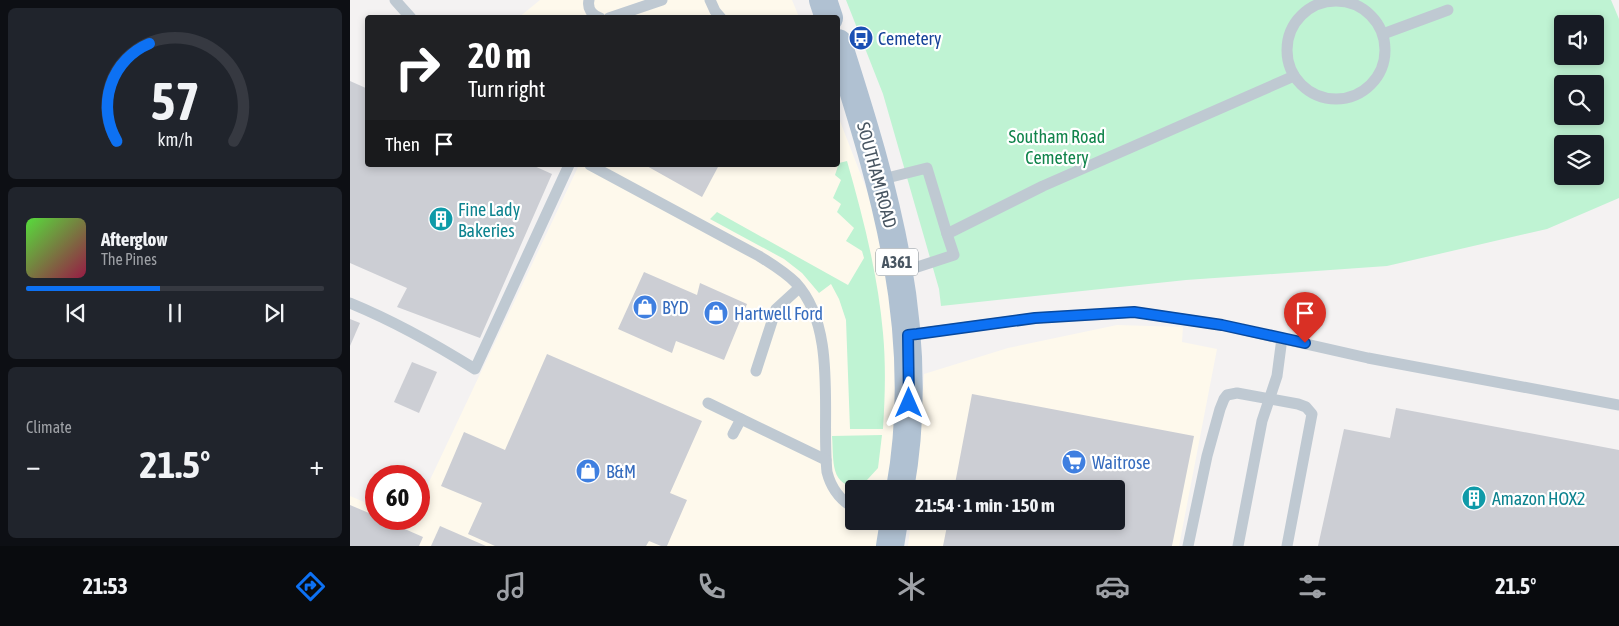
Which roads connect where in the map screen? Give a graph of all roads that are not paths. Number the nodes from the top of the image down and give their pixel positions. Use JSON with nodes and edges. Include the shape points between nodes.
{"nodes":[{"id":1,"x":395,"y":0,"type":"edge"},
{"id":2,"x":589,"y":0,"type":"edge"},
{"id":3,"x":710,"y":0,"type":"edge"},
{"id":4,"x":823,"y":0,"type":"edge"},
{"id":5,"x":656,"y":1,"type":"edge"},
{"id":6,"x":1448,"y":10,"type":"dead end"},
{"id":7,"x":408,"y":15,"type":"edge"},
{"id":8,"x":596,"y":15,"type":"edge"},
{"id":9,"x":617,"y":15,"type":"edge"},
{"id":10,"x":718,"y":15,"type":"edge"},
{"id":11,"x":828,"y":15,"type":"edge"},
{"id":12,"x":1383,"y":34,"type":"junction"},
{"id":13,"x":840,"y":49,"type":"edge"},
{"id":14,"x":1294,"y":76,"type":"junction"},
{"id":15,"x":568,"y":167,"type":"edge"},
{"id":16,"x":594,"y":167,"type":"edge"},
{"id":17,"x":879,"y":180,"type":"junction"},
{"id":18,"x":947,"y":234,"type":"junction"},
{"id":19,"x":899,"y":273,"type":"junction"},
{"id":20,"x":799,"y":288,"type":"junction"},
{"id":21,"x":350,"y":303,"type":"edge"},
{"id":22,"x":908,"y":335,"type":"junction"},
{"id":23,"x":1282,"y":338,"type":"junction"},
{"id":24,"x":756,"y":371,"type":"dead end"},
{"id":25,"x":1269,"y":398,"type":"junction"},
{"id":26,"x":708,"y":403,"type":"dead end"},
{"id":27,"x":1619,"y":405,"type":"edge"},
{"id":28,"x":741,"y":419,"type":"junction"},
{"id":29,"x":733,"y":434,"type":"dead end"},
{"id":30,"x":826,"y":460,"type":"junction"},
{"id":31,"x":901,"y":480,"type":"edge"},
{"id":32,"x":845,"y":502,"type":"edge"},
{"id":33,"x":893,"y":530,"type":"edge"},
{"id":34,"x":890,"y":546,"type":"edge"},
{"id":35,"x":1188,"y":546,"type":"edge"},
{"id":36,"x":1238,"y":546,"type":"edge"},
{"id":37,"x":1287,"y":546,"type":"edge"}],
"edges":[{"from":1,"to":7,"type":"lane"},
{"from":2,"to":8,"type":"lane","via":[[590,10]]},
{"from":3,"to":10,"type":"lane"},
{"from":4,"to":11,"type":"main road"},
{"from":5,"to":9,"type":"lane"},
{"from":6,"to":12,"type":"lane"},
{"from":12,"to":14,"type":"lane","via":[[1385,54],[1379,74],[1359,94],[1345,99],[1330,99],[1316,95]]},
{"from":12,"to":14,"type":"lane","via":[[1364,9],[1349,3],[1318,5],[1296,22],[1290,34],[1287,48]]},
{"from":13,"to":17,"type":"main road","name":"SOUTHAM ROAD","number":"A361"},
{"from":14,"to":18,"type":"lane","via":[[1043,186]]},
{"from":15,"to":21,"type":"lane","via":[[475,369],[437,346]]},
{"from":16,"to":20,"type":"lane","via":[[773,264]]},
{"from":17,"to":18,"type":"lane","via":[[927,168]]},
{"from":17,"to":19,"type":"main road","name":"SOUTHAM ROAD","number":"A361"},
{"from":18,"to":19,"type":"lane","via":[[954,256]]},
{"from":19,"to":22,"type":"main road","name":"SOUTHAM ROAD","number":"A361"},
{"from":20,"to":24,"type":"lane","via":[[776,309]]},
{"from":20,"to":30,"type":"lane","via":[[810,303],[820,329],[824,353]]},
{"from":22,"to":23,"type":"lane","via":[[1035,318],[1134,312]]},
{"from":22,"to":31,"type":"main road","name":"SOUTHAM ROAD","number":"A361","via":[[910,390]]},
{"from":23,"to":25,"type":"lane","via":[[1277,376]]},
{"from":23,"to":27,"type":"lane","via":[[1368,358]]},
{"from":25,"to":35,"type":"lane","via":[[1237,393],[1228,394],[1224,399],[1207,456]]},
{"from":25,"to":36,"type":"lane"},
{"from":25,"to":37,"type":"lane","via":[[1298,404],[1312,414]]},
{"from":26,"to":28,"type":"lane"},
{"from":28,"to":29,"type":"lane"},
{"from":28,"to":30,"type":"lane"},
{"from":30,"to":32,"type":"lane","via":[[829,482]]},
{"from":33,"to":34,"type":"main road"}]}
